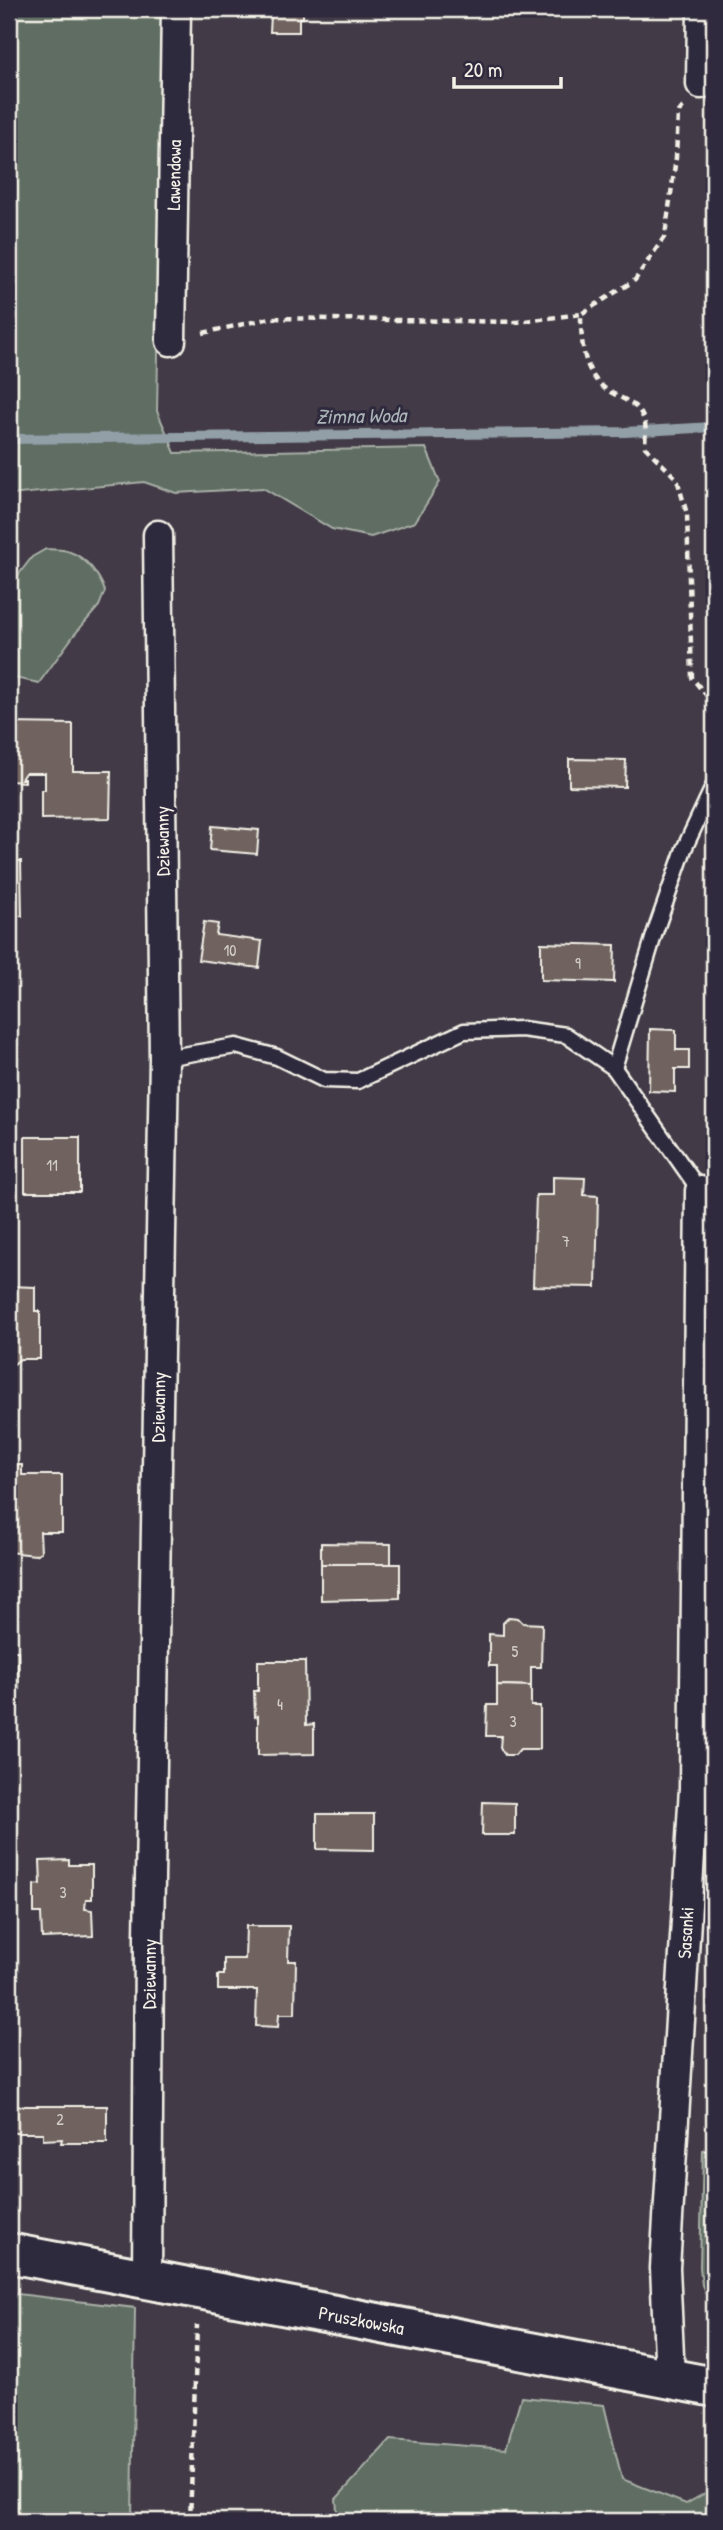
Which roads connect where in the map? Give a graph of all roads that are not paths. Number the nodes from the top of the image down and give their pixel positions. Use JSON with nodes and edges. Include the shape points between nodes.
{"nodes":[{"id":1,"x":176,"y":9,"type":"edge"},
{"id":2,"x":702,"y":9,"type":"edge"},
{"id":3,"x":701,"y":84,"type":"road end"},
{"id":4,"x":171,"y":341,"type":"road end"},
{"id":5,"x":158,"y":535,"type":"dead end"},
{"id":6,"x":714,"y":785,"type":"edge"},
{"id":7,"x":164,"y":1058,"type":"junction"},
{"id":8,"x":614,"y":1068,"type":"junction"},
{"id":9,"x":700,"y":1191,"type":"joint"},
{"id":10,"x":9,"y":2253,"type":"edge"},
{"id":11,"x":148,"y":2280,"type":"junction"},
{"id":12,"x":670,"y":2378,"type":"junction"},
{"id":13,"x":714,"y":2388,"type":"edge"}],
"edges":[{"from":1,"to":4,"type":"street","name":"Lawendowa"},
{"from":2,"to":3,"type":"street"},
{"from":5,"to":7,"type":"street","name":"Dziewanny"},
{"from":6,"to":8,"type":"lane","via":[[663,908]]},
{"from":7,"to":8,"type":"lane","via":[[236,1045],[277,1057],[324,1080],[358,1081],[464,1031],[522,1029],[566,1035]]},
{"from":7,"to":11,"type":"street","name":"Dziewanny","via":[[149,1923]]},
{"from":8,"to":9,"type":"lane"},
{"from":9,"to":12,"type":"street","name":"Sasanki","via":[[694,1788],[665,2268]]},
{"from":10,"to":11,"type":"street","name":"Pruszkowska"},
{"from":11,"to":12,"type":"street","name":"Pruszkowska"},
{"from":12,"to":13,"type":"street","name":"Pruszkowska"}]}
